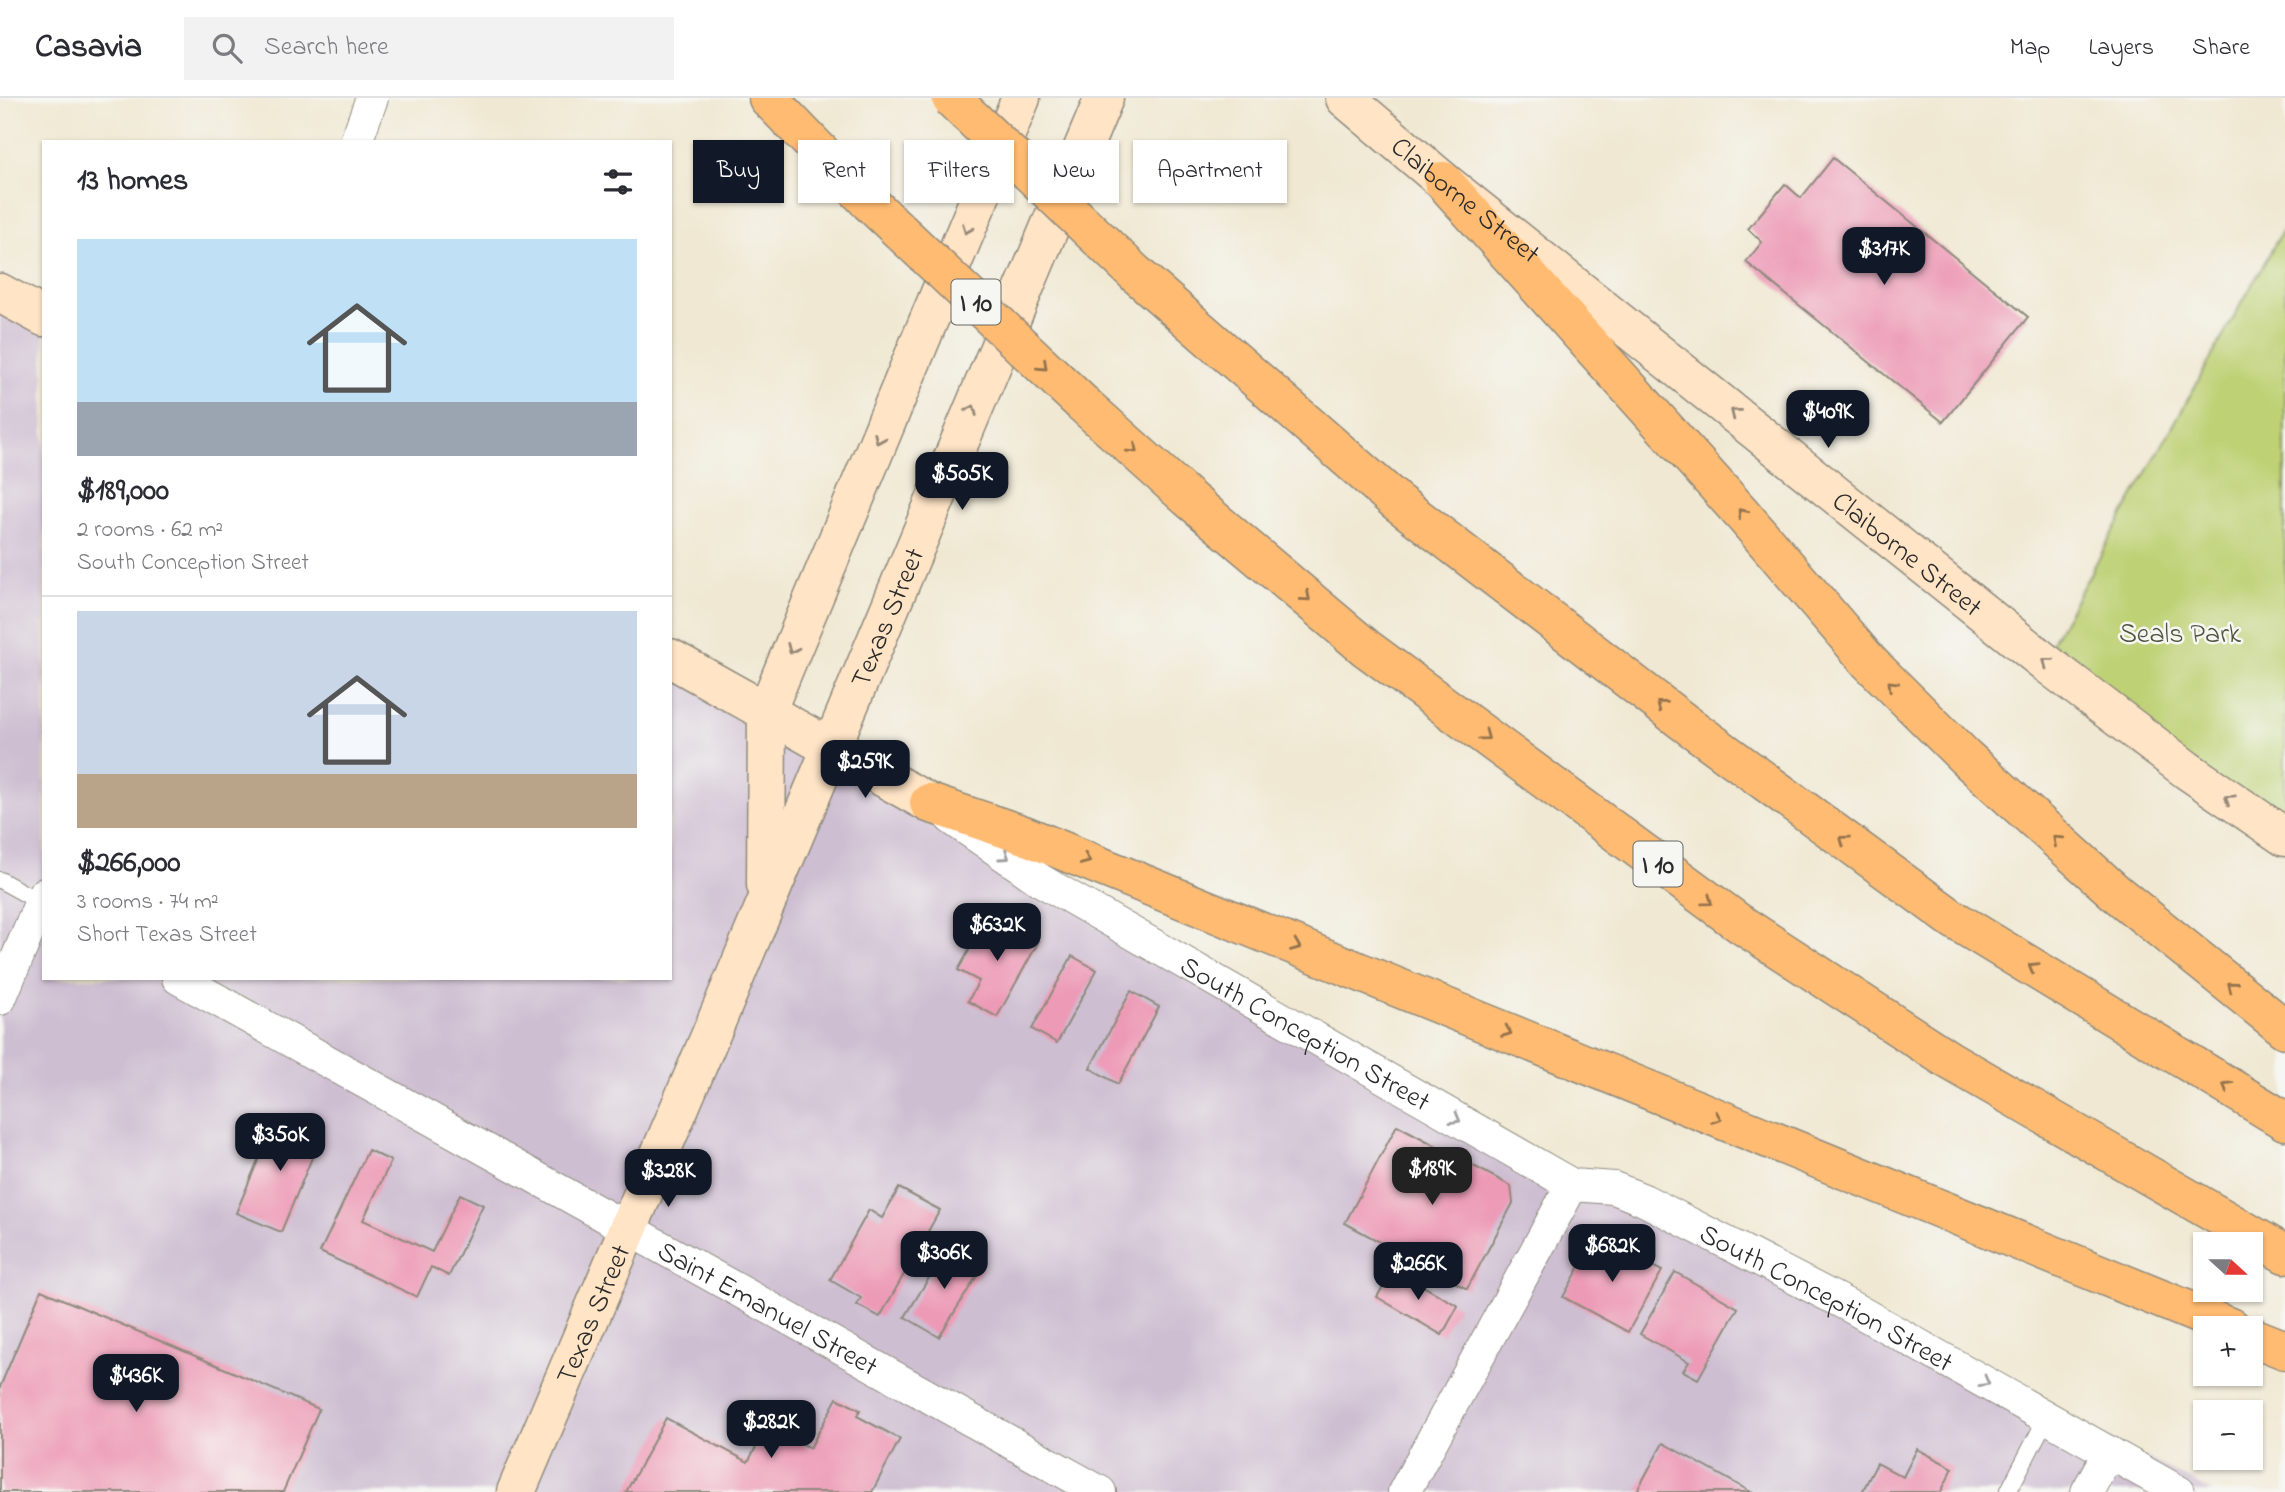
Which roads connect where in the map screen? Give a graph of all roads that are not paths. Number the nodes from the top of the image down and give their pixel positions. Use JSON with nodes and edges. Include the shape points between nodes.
{"nodes":[{"id":1,"x":372,"y":98,"type":"edge"},
{"id":2,"x":768,"y":98,"type":"edge"},
{"id":3,"x":951,"y":98,"type":"edge"},
{"id":4,"x":1021,"y":98,"type":"edge"},
{"id":5,"x":1104,"y":98,"type":"edge"},
{"id":6,"x":1345,"y":98,"type":"edge"},
{"id":7,"x":357,"y":140,"type":"edge"},
{"id":8,"x":1443,"y":181,"type":"junction"},
{"id":9,"x":0,"y":293,"type":"edge"},
{"id":10,"x":42,"y":316,"type":"edge"},
{"id":11,"x":672,"y":659,"type":"edge"},
{"id":12,"x":766,"y":710,"type":"junction"},
{"id":13,"x":830,"y":746,"type":"junction"},
{"id":14,"x":929,"y":803,"type":"junction"},
{"id":15,"x":2285,"y":837,"type":"edge"},
{"id":16,"x":0,"y":880,"type":"edge"},
{"id":17,"x":42,"y":900,"type":"edge"},
{"id":18,"x":42,"y":902,"type":"edge"},
{"id":19,"x":766,"y":903,"type":"junction"},
{"id":20,"x":182,"y":980,"type":"edge"},
{"id":21,"x":0,"y":999,"type":"edge"},
{"id":22,"x":2285,"y":1029,"type":"edge"},
{"id":23,"x":2285,"y":1121,"type":"edge"},
{"id":24,"x":1572,"y":1185,"type":"junction"},
{"id":25,"x":628,"y":1227,"type":"junction"},
{"id":26,"x":2285,"y":1254,"type":"edge"},
{"id":27,"x":2203,"y":1316,"type":"edge"},
{"id":28,"x":2263,"y":1341,"type":"edge"},
{"id":29,"x":2285,"y":1350,"type":"edge"},
{"id":30,"x":2047,"y":1417,"type":"junction"},
{"id":31,"x":2109,"y":1452,"type":"junction"},
{"id":32,"x":516,"y":1492,"type":"edge"},
{"id":33,"x":1100,"y":1492,"type":"edge"},
{"id":34,"x":1404,"y":1492,"type":"edge"},
{"id":35,"x":2008,"y":1492,"type":"edge"},
{"id":36,"x":2087,"y":1492,"type":"edge"},
{"id":37,"x":2179,"y":1492,"type":"edge"}],
"edges":[{"from":1,"to":7,"type":"street"},
{"from":2,"to":26,"type":"highway","number":"I 10","one_way":true,"bridge":true,"via":[[869,202],[1082,403],[1366,648],[1739,923],[1949,1060]]},
{"from":23,"to":3,"type":"highway","one_way":true,"bridge":true,"via":[[1953,919],[1685,723],[1397,502],[1137,275]]},
{"from":4,"to":12,"type":"street","name":"Texas Street","one_way":true},
{"from":13,"to":5,"type":"street","name":"Texas Street","one_way":true},
{"from":6,"to":8,"type":"street","name":"Claiborne Street"},
{"from":15,"to":8,"type":"street","name":"Claiborne Street","one_way":true,"via":[[2187,770],[2046,663]]},
{"from":22,"to":8,"type":"highway","one_way":true,"via":[[2116,893],[1965,757],[1869,662]]},
{"from":9,"to":10,"type":"street"},
{"from":11,"to":12,"type":"street","name":"South Conception Street"},
{"from":12,"to":13,"type":"street","name":"South Conception Street"},
{"from":12,"to":19,"type":"street","name":"Texas Street"},
{"from":13,"to":14,"type":"street","name":"South Conception Street"},
{"from":13,"to":19,"type":"street","name":"Texas Street"},
{"from":14,"to":24,"type":"street","name":"South Conception Street","one_way":true,"via":[[1040,880]]},
{"from":14,"to":27,"type":"highway","one_way":true,"via":[[1024,835]]},
{"from":16,"to":17,"type":"lane"},
{"from":18,"to":21,"type":"street"},
{"from":19,"to":25,"type":"street","name":"Texas Street"},
{"from":20,"to":25,"type":"street","name":"Saint Emanuel Street"},
{"from":24,"to":30,"type":"street","name":"South Conception Street","one_way":true,"via":[[1615,1188],[1644,1199],[1853,1308]]},
{"from":24,"to":34,"type":"street"},
{"from":25,"to":32,"type":"street","name":"Texas Street"},
{"from":25,"to":33,"type":"street","name":"Saint Emanuel Street"},
{"from":28,"to":29,"type":"highway"},
{"from":30,"to":31,"type":"street","name":"South Conception Street"},
{"from":30,"to":35,"type":"lane"},
{"from":31,"to":36,"type":"street"},
{"from":31,"to":37,"type":"street","name":"South Conception Street"}]}
